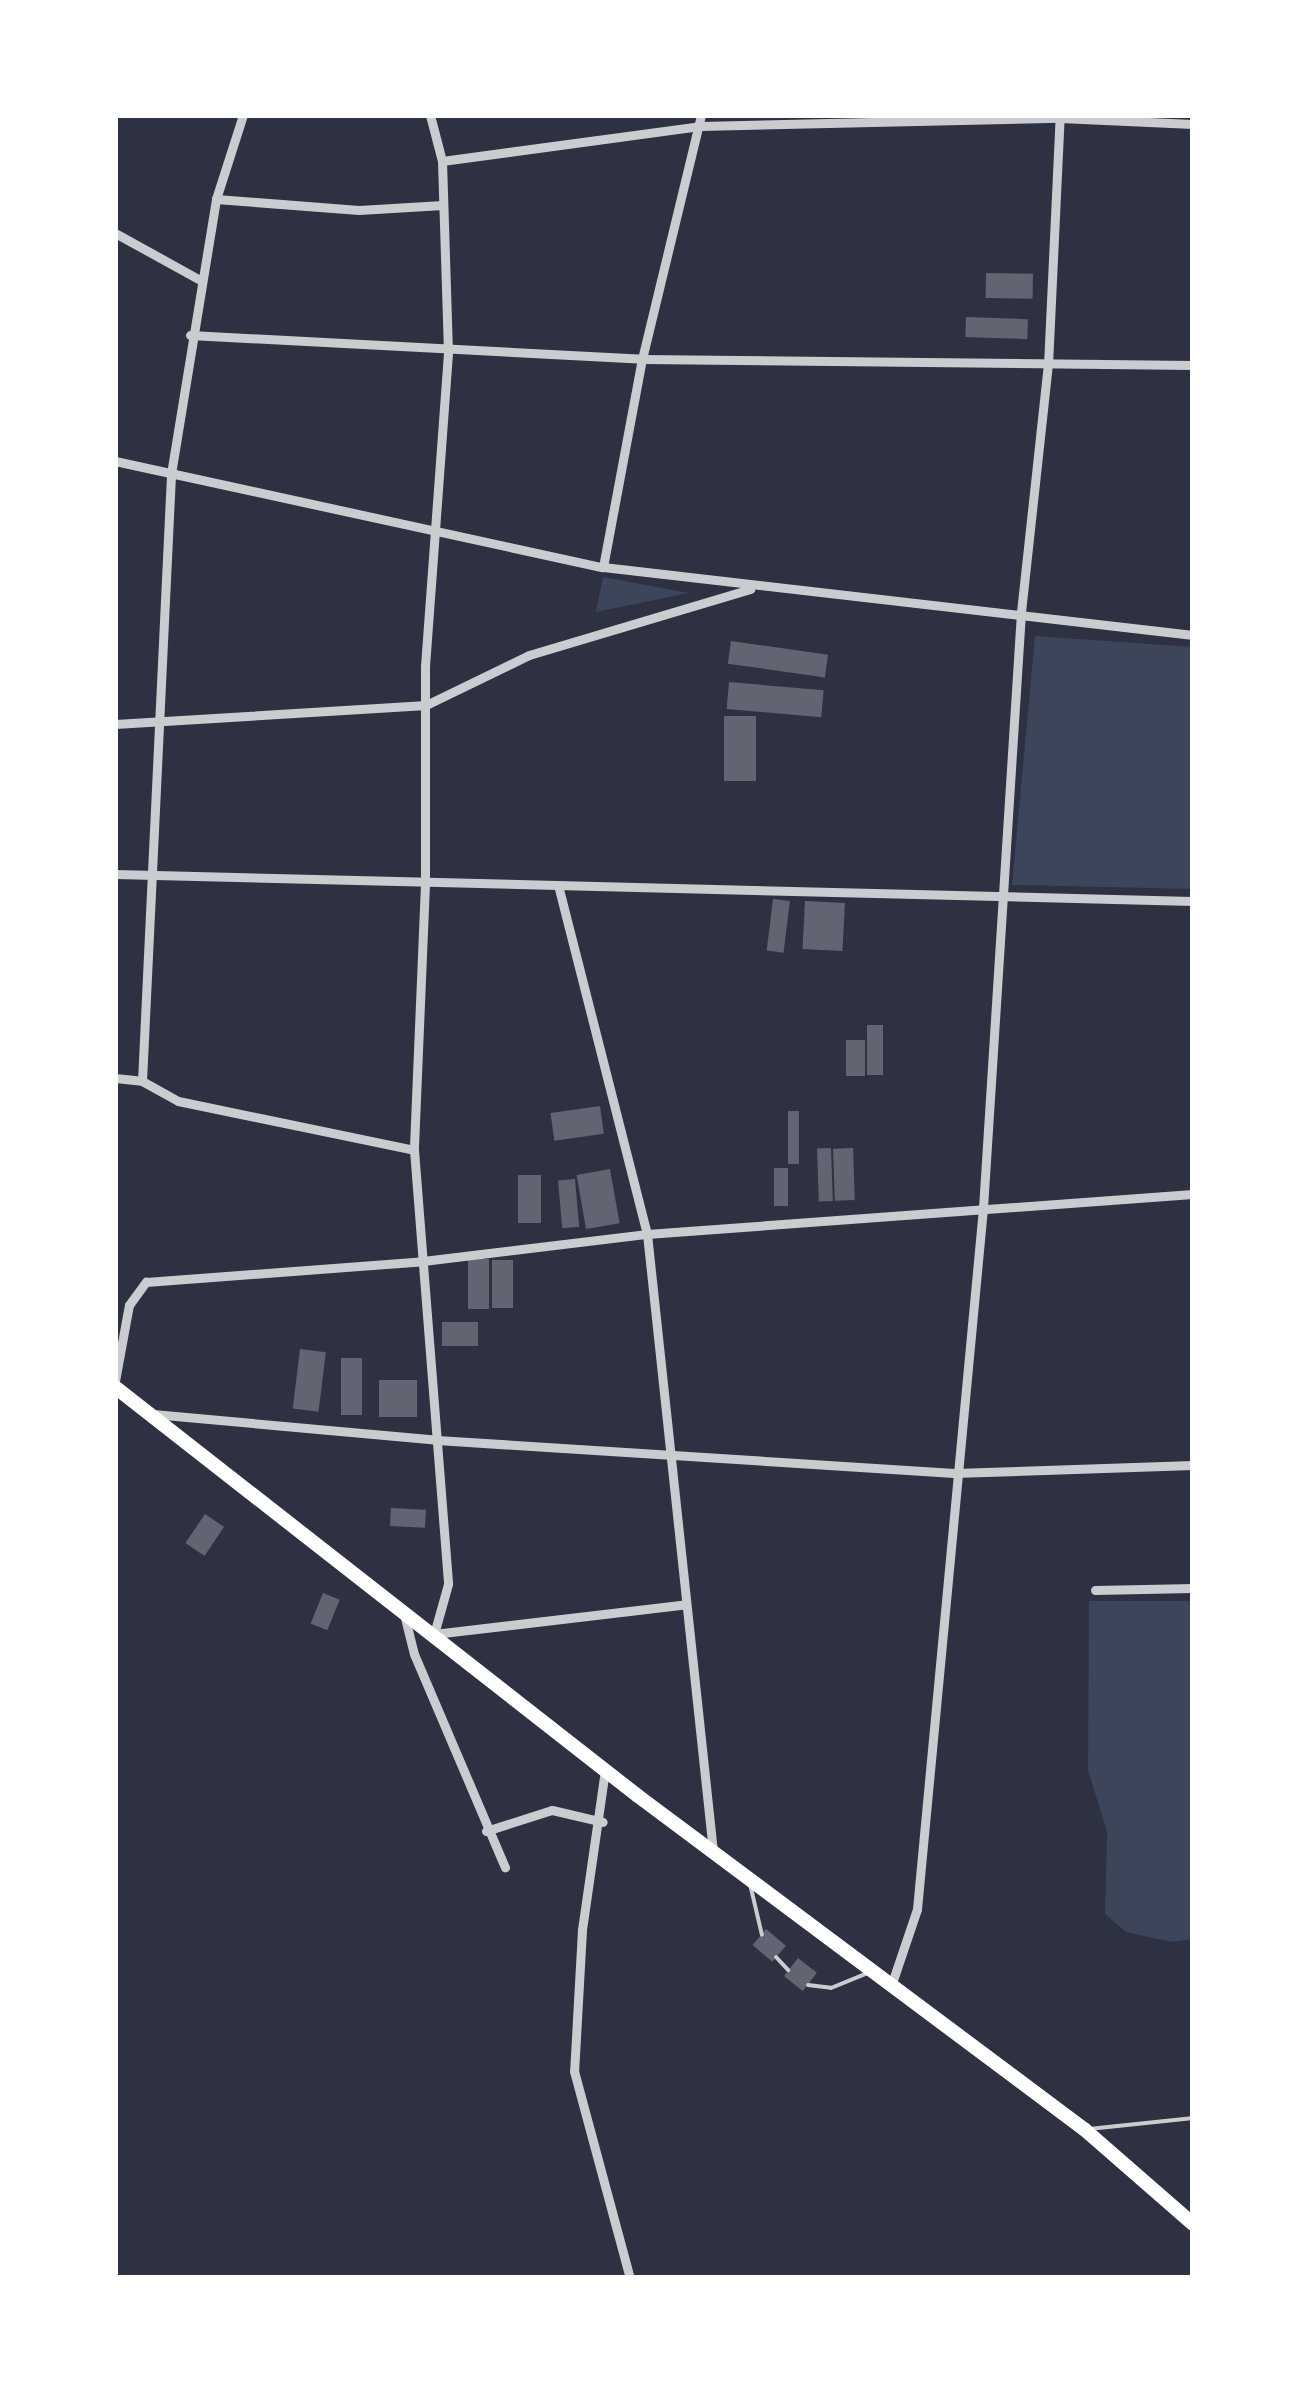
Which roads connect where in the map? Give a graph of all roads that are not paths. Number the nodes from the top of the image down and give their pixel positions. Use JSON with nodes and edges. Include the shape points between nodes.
{"nodes":[{"id":1,"x":243,"y":115,"type":"edge"},
{"id":2,"x":430,"y":115,"type":"edge"},
{"id":3,"x":1060,"y":116,"type":"edge"},
{"id":4,"x":701,"y":120,"type":"edge"},
{"id":5,"x":1193,"y":124,"type":"edge"},
{"id":6,"x":442,"y":162,"type":"junction"},
{"id":7,"x":216,"y":199,"type":"junction"},
{"id":8,"x":444,"y":205,"type":"junction"},
{"id":9,"x":115,"y":233,"type":"edge"},
{"id":10,"x":202,"y":281,"type":"junction"},
{"id":11,"x":190,"y":335,"type":"junction"},
{"id":12,"x":448,"y":353,"type":"junction"},
{"id":13,"x":642,"y":359,"type":"junction"},
{"id":14,"x":1048,"y":365,"type":"junction"},
{"id":15,"x":1193,"y":365,"type":"edge"},
{"id":16,"x":115,"y":461,"type":"edge"},
{"id":17,"x":171,"y":474,"type":"junction"},
{"id":18,"x":436,"y":530,"type":"junction"},
{"id":19,"x":603,"y":567,"type":"junction"},
{"id":20,"x":756,"y":588,"type":"junction"},
{"id":21,"x":1021,"y":612,"type":"junction"},
{"id":22,"x":1193,"y":635,"type":"edge"},
{"id":23,"x":426,"y":705,"type":"junction"},
{"id":24,"x":160,"y":720,"type":"junction"},
{"id":25,"x":115,"y":724,"type":"edge"},
{"id":26,"x":115,"y":874,"type":"edge"},
{"id":27,"x":157,"y":874,"type":"junction"},
{"id":28,"x":425,"y":884,"type":"junction"},
{"id":29,"x":558,"y":885,"type":"junction"},
{"id":30,"x":1004,"y":900,"type":"junction"},
{"id":31,"x":1193,"y":901,"type":"edge"},
{"id":32,"x":115,"y":1078,"type":"edge"},
{"id":33,"x":142,"y":1081,"type":"junction"},
{"id":34,"x":414,"y":1150,"type":"junction"},
{"id":35,"x":1193,"y":1194,"type":"edge"},
{"id":36,"x":984,"y":1208,"type":"junction"},
{"id":37,"x":648,"y":1234,"type":"junction"},
{"id":38,"x":423,"y":1261,"type":"junction"},
{"id":39,"x":115,"y":1384,"type":"edge"},
{"id":40,"x":150,"y":1414,"type":"junction"},
{"id":41,"x":437,"y":1440,"type":"junction"},
{"id":42,"x":668,"y":1451,"type":"junction"},
{"id":43,"x":1193,"y":1465,"type":"edge"},
{"id":44,"x":954,"y":1473,"type":"junction"},
{"id":45,"x":1193,"y":1588,"type":"edge"},
{"id":46,"x":1095,"y":1590,"type":"dead end"},
{"id":47,"x":682,"y":1606,"type":"junction"},
{"id":48,"x":403,"y":1610,"type":"junction"},
{"id":49,"x":434,"y":1634,"type":"junction"},
{"id":50,"x":606,"y":1770,"type":"junction"},
{"id":51,"x":603,"y":1822,"type":"junction"},
{"id":52,"x":486,"y":1832,"type":"junction"},
{"id":53,"x":713,"y":1852,"type":"junction"},
{"id":54,"x":505,"y":1867,"type":"dead end"},
{"id":55,"x":749,"y":1879,"type":"junction"},
{"id":56,"x":762,"y":1934,"type":"dead end"},
{"id":57,"x":776,"y":1957,"type":"dead end"},
{"id":58,"x":788,"y":1970,"type":"dead end"},
{"id":59,"x":872,"y":1972,"type":"junction"},
{"id":60,"x":808,"y":1985,"type":"dead end"},
{"id":61,"x":891,"y":1986,"type":"junction"},
{"id":62,"x":1193,"y":2118,"type":"edge"},
{"id":63,"x":1084,"y":2129,"type":"junction"},
{"id":64,"x":1193,"y":2224,"type":"edge"},
{"id":65,"x":630,"y":2278,"type":"edge"}],
"edges":[{"from":1,"to":7,"type":"street"},
{"from":2,"to":6,"type":"street"},
{"from":3,"to":4,"type":"street"},
{"from":3,"to":5,"type":"street"},
{"from":3,"to":14,"type":"street"},
{"from":4,"to":6,"type":"street"},
{"from":4,"to":13,"type":"street"},
{"from":6,"to":8,"type":"street"},
{"from":7,"to":8,"type":"street","via":[[359,210]]},
{"from":7,"to":10,"type":"street"},
{"from":8,"to":12,"type":"street"},
{"from":9,"to":10,"type":"street"},
{"from":10,"to":11,"type":"street"},
{"from":11,"to":12,"type":"street"},
{"from":11,"to":17,"type":"street"},
{"from":12,"to":13,"type":"street"},
{"from":12,"to":18,"type":"street"},
{"from":13,"to":14,"type":"street"},
{"from":13,"to":19,"type":"street"},
{"from":14,"to":15,"type":"street"},
{"from":14,"to":21,"type":"street"},
{"from":16,"to":17,"type":"street"},
{"from":17,"to":18,"type":"street"},
{"from":17,"to":24,"type":"street"},
{"from":18,"to":19,"type":"street"},
{"from":18,"to":23,"type":"street"},
{"from":19,"to":20,"type":"street"},
{"from":20,"to":21,"type":"street"},
{"from":20,"to":23,"type":"street","via":[[529,655]]},
{"from":21,"to":22,"type":"street"},
{"from":21,"to":30,"type":"street"},
{"from":23,"to":24,"type":"street"},
{"from":23,"to":28,"type":"street"},
{"from":24,"to":25,"type":"street"},
{"from":24,"to":27,"type":"street"},
{"from":26,"to":27,"type":"street"},
{"from":27,"to":28,"type":"street"},
{"from":27,"to":33,"type":"street"},
{"from":28,"to":29,"type":"street"},
{"from":28,"to":34,"type":"street"},
{"from":29,"to":30,"type":"street"},
{"from":29,"to":37,"type":"street"},
{"from":30,"to":31,"type":"street"},
{"from":30,"to":36,"type":"street"},
{"from":32,"to":33,"type":"street"},
{"from":33,"to":34,"type":"street","via":[[178,1101]]},
{"from":34,"to":38,"type":"street"},
{"from":35,"to":36,"type":"street"},
{"from":36,"to":37,"type":"street"},
{"from":36,"to":44,"type":"street"},
{"from":37,"to":38,"type":"street"},
{"from":37,"to":42,"type":"street"},
{"from":38,"to":39,"type":"street","via":[[146,1282],[138,1290]]},
{"from":38,"to":41,"type":"street"},
{"from":39,"to":40,"type":"main road"},
{"from":40,"to":41,"type":"street"},
{"from":40,"to":48,"type":"main road"},
{"from":41,"to":42,"type":"street"},
{"from":41,"to":49,"type":"street","via":[[448,1584]]},
{"from":42,"to":44,"type":"street"},
{"from":42,"to":47,"type":"street"},
{"from":43,"to":44,"type":"street"},
{"from":44,"to":61,"type":"street","via":[[917,1909]]},
{"from":45,"to":46,"type":"street"},
{"from":47,"to":49,"type":"street"},
{"from":47,"to":53,"type":"street"},
{"from":48,"to":49,"type":"main road"},
{"from":48,"to":52,"type":"street"},
{"from":49,"to":50,"type":"main road"},
{"from":50,"to":51,"type":"street"},
{"from":50,"to":53,"type":"main road"},
{"from":51,"to":52,"type":"street","via":[[552,1810]]},
{"from":51,"to":65,"type":"street","via":[[582,1930],[574,2070]]},
{"from":52,"to":54,"type":"street"},
{"from":53,"to":55,"type":"main road"},
{"from":55,"to":56,"type":"lane"},
{"from":55,"to":59,"type":"main road"},
{"from":57,"to":58,"type":"lane"},
{"from":59,"to":60,"type":"lane","via":[[830,1988]]},
{"from":59,"to":61,"type":"main road"},
{"from":61,"to":63,"type":"main road"},
{"from":62,"to":63,"type":"lane"},
{"from":63,"to":64,"type":"main road"}]}
